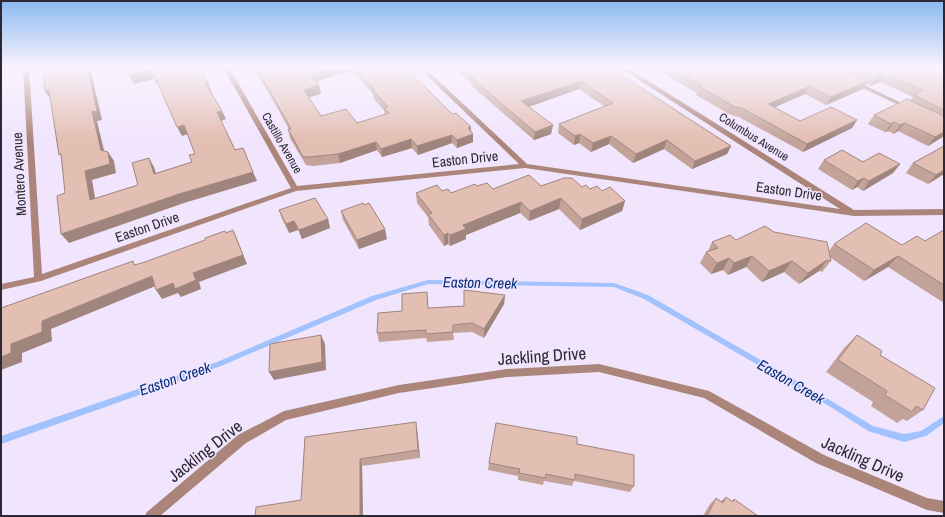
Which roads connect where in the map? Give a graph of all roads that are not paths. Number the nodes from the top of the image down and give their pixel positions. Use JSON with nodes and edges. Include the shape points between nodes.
{"nodes":[{"id":1,"x":27,"y":91,"type":"edge"},
{"id":2,"x":240,"y":91,"type":"edge"},
{"id":3,"x":446,"y":91,"type":"edge"},
{"id":4,"x":660,"y":91,"type":"edge"},
{"id":5,"x":874,"y":91,"type":"edge"},
{"id":6,"x":916,"y":111,"type":"edge"},
{"id":7,"x":525,"y":166,"type":"junction"},
{"id":8,"x":295,"y":189,"type":"junction"},
{"id":9,"x":944,"y":212,"type":"edge"},
{"id":10,"x":854,"y":213,"type":"junction"},
{"id":11,"x":38,"y":278,"type":"junction"},
{"id":12,"x":1,"y":287,"type":"edge"},
{"id":13,"x":944,"y":507,"type":"edge"},
{"id":14,"x":151,"y":516,"type":"edge"}],
"edges":[{"from":1,"to":11,"type":"street","name":"Montero Avenue"},
{"from":2,"to":8,"type":"street","name":"Castillo Avenue"},
{"from":3,"to":7,"type":"street"},
{"from":4,"to":10,"type":"street","name":"Columbus Avenue"},
{"from":5,"to":6,"type":"street"},
{"from":7,"to":8,"type":"street","name":"Easton Drive"},
{"from":7,"to":10,"type":"street","name":"Easton Drive"},
{"from":8,"to":11,"type":"street","name":"Easton Drive"},
{"from":9,"to":10,"type":"street","name":"Easton Drive"},
{"from":11,"to":12,"type":"street","name":"Easton Drive"},
{"from":13,"to":14,"type":"street","name":"Jackling Drive","via":[[927,504],[820,459],[706,394],[599,368],[507,373],[399,388],[284,416],[242,439]]}]}
